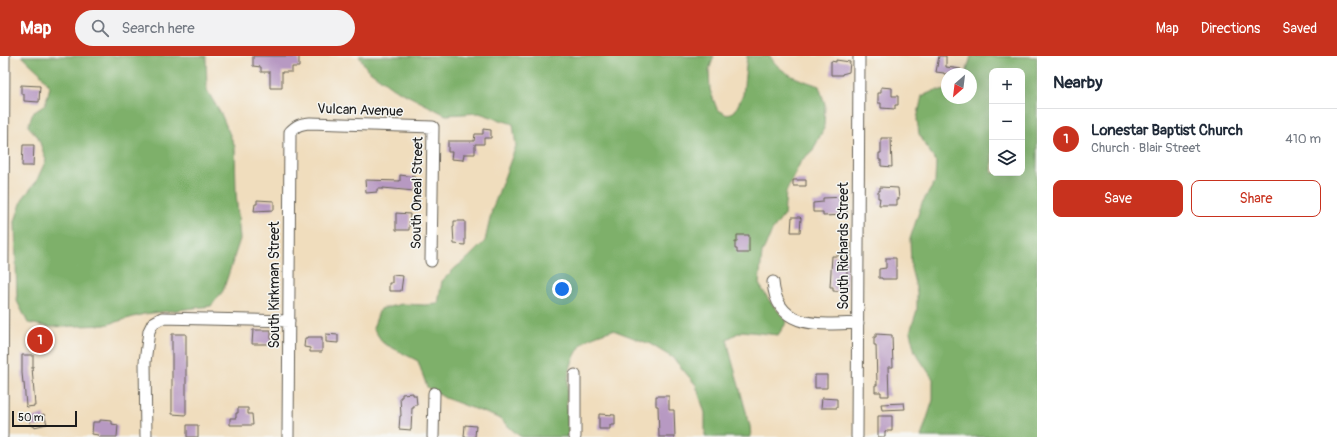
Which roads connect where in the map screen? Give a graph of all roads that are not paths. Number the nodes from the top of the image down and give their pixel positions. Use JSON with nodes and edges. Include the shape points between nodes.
{"nodes":[{"id":1,"x":4,"y":56,"type":"edge"},
{"id":2,"x":859,"y":56,"type":"edge"},
{"id":3,"x":433,"y":127,"type":"joint"},
{"id":4,"x":290,"y":132,"type":"joint"},
{"id":5,"x":431,"y":261,"type":"dead end"},
{"id":6,"x":773,"y":282,"type":"dead end"},
{"id":7,"x":289,"y":321,"type":"junction"},
{"id":8,"x":858,"y":323,"type":"junction"},
{"id":9,"x":575,"y":375,"type":"dead end"},
{"id":10,"x":434,"y":394,"type":"dead end"},
{"id":11,"x":2,"y":437,"type":"edge"},
{"id":12,"x":146,"y":437,"type":"edge"},
{"id":13,"x":288,"y":437,"type":"edge"},
{"id":14,"x":433,"y":437,"type":"edge"},
{"id":15,"x":575,"y":437,"type":"edge"},
{"id":16,"x":857,"y":437,"type":"edge"}],
"edges":[{"from":1,"to":11,"type":"street"},
{"from":2,"to":8,"type":"street","name":"South Richards Street"},
{"from":3,"to":4,"type":"street","name":"Vulcan Avenue","via":[[310,123],[300,124]]},
{"from":3,"to":5,"type":"street","name":"South Oneal Street"},
{"from":4,"to":7,"type":"street","name":"South Kirkman Street"},
{"from":6,"to":8,"type":"street","via":[[778,303],[793,318],[813,324]]},
{"from":7,"to":12,"type":"street","via":[[162,318],[153,323],[148,332],[146,362]]},
{"from":7,"to":13,"type":"street","name":"South Kirkman Street"},
{"from":8,"to":16,"type":"street","name":"South Richards Street"},
{"from":9,"to":15,"type":"street"},
{"from":10,"to":14,"type":"street"}]}
